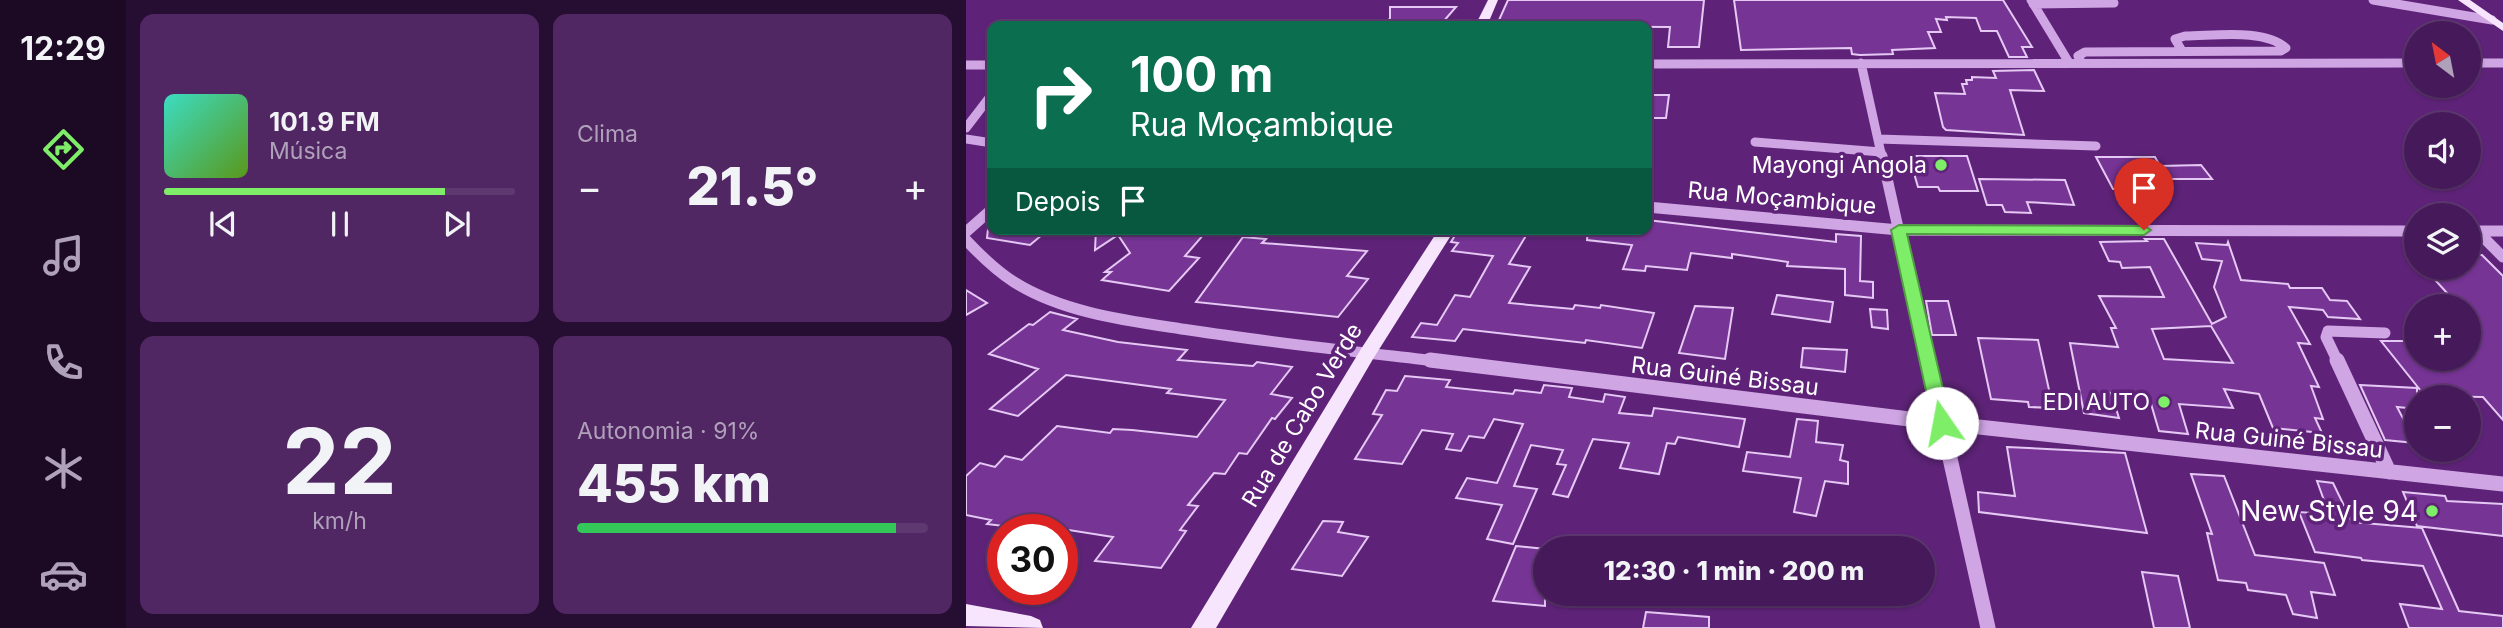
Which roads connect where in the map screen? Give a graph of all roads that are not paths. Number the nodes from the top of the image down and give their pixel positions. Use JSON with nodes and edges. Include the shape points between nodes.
{"nodes":[{"id":1,"x":1493,"y":0,"type":"edge"},
{"id":2,"x":2112,"y":0,"type":"edge"},
{"id":3,"x":2373,"y":0,"type":"edge"},
{"id":4,"x":2463,"y":0,"type":"edge"},
{"id":5,"x":2478,"y":0,"type":"edge"},
{"id":6,"x":2032,"y":2,"type":"edge"},
{"id":7,"x":2497,"y":19,"type":"edge"},
{"id":8,"x":1483,"y":21,"type":"edge"},
{"id":9,"x":2503,"y":28,"type":"edge"},
{"id":10,"x":2182,"y":51,"type":"junction"},
{"id":11,"x":2068,"y":61,"type":"junction"},
{"id":12,"x":2081,"y":62,"type":"junction"},
{"id":13,"x":1861,"y":63,"type":"junction"},
{"id":14,"x":2404,"y":63,"type":"edge"},
{"id":15,"x":2482,"y":63,"type":"edge"},
{"id":16,"x":2503,"y":63,"type":"edge"},
{"id":17,"x":1652,"y":64,"type":"edge"},
{"id":18,"x":966,"y":65,"type":"edge"},
{"id":19,"x":987,"y":65,"type":"edge"},
{"id":20,"x":987,"y":101,"type":"edge"},
{"id":21,"x":966,"y":128,"type":"edge"},
{"id":22,"x":966,"y":139,"type":"edge"},
{"id":23,"x":987,"y":142,"type":"edge"},
{"id":24,"x":1755,"y":142,"type":"dead end"},
{"id":25,"x":1880,"y":145,"type":"junction"},
{"id":26,"x":2096,"y":146,"type":"dead end"},
{"id":27,"x":1652,"y":207,"type":"edge"},
{"id":28,"x":987,"y":213,"type":"edge"},
{"id":29,"x":1899,"y":230,"type":"junction"},
{"id":30,"x":2404,"y":231,"type":"edge"},
{"id":31,"x":2481,"y":231,"type":"edge"},
{"id":32,"x":966,"y":232,"type":"edge"},
{"id":33,"x":2503,"y":232,"type":"edge"},
{"id":34,"x":1443,"y":235,"type":"edge"},
{"id":35,"x":2481,"y":238,"type":"edge"},
{"id":36,"x":966,"y":240,"type":"edge"},
{"id":37,"x":2503,"y":257,"type":"edge"},
{"id":38,"x":2385,"y":333,"type":"dead end"},
{"id":39,"x":1367,"y":354,"type":"junction"},
{"id":40,"x":1942,"y":423,"type":"junction"},
{"id":41,"x":2389,"y":472,"type":"junction"},
{"id":42,"x":2503,"y":484,"type":"edge"},
{"id":43,"x":966,"y":615,"type":"edge"},
{"id":44,"x":1031,"y":628,"type":"edge"},
{"id":45,"x":1203,"y":628,"type":"edge"},
{"id":46,"x":1988,"y":628,"type":"edge"}],
"edges":[{"from":1,"to":8,"type":"main road"},
{"from":2,"to":6,"type":"street","via":[[2115,3]]},
{"from":3,"to":7,"type":"street"},
{"from":4,"to":7,"type":"main road"},
{"from":5,"to":7,"type":"main road"},
{"from":6,"to":11,"type":"street"},
{"from":7,"to":9,"type":"main road"},
{"from":10,"to":10,"type":"street","via":[[2281,51],[2286,48],[2264,36],[2185,36],[2175,39]]},
{"from":10,"to":12,"type":"street","via":[[2085,52],[2078,56]]},
{"from":11,"to":12,"type":"street"},
{"from":11,"to":13,"type":"street"},
{"from":12,"to":14,"type":"street"},
{"from":13,"to":17,"type":"street"},
{"from":13,"to":25,"type":"street"},
{"from":15,"to":16,"type":"street"},
{"from":18,"to":19,"type":"street"},
{"from":20,"to":21,"type":"street"},
{"from":22,"to":23,"type":"street"},
{"from":24,"to":25,"type":"street"},
{"from":25,"to":26,"type":"street"},
{"from":25,"to":29,"type":"street"},
{"from":27,"to":29,"type":"street","name":"Rua Moçambique"},
{"from":28,"to":32,"type":"street"},
{"from":29,"to":30,"type":"street","name":"Rua Moçambique"},
{"from":29,"to":40,"type":"street"},
{"from":31,"to":33,"type":"street"},
{"from":34,"to":39,"type":"main road","name":"Rua de Cabo Verde"},
{"from":35,"to":37,"type":"street"},
{"from":36,"to":39,"type":"street","name":"Rua Guiné Bissau","via":[[994,270],[1035,292],[1107,316]]},
{"from":38,"to":41,"type":"street","via":[[2328,331],[2326,337]]},
{"from":39,"to":40,"type":"street","name":"Rua Guiné Bissau"},
{"from":39,"to":45,"type":"main road","name":"Rua de Cabo Verde"},
{"from":40,"to":41,"type":"street","name":"Rua Guiné Bissau"},
{"from":40,"to":46,"type":"street"},
{"from":41,"to":42,"type":"street","name":"Rua Guiné Bissau"},
{"from":43,"to":44,"type":"main road"}]}
